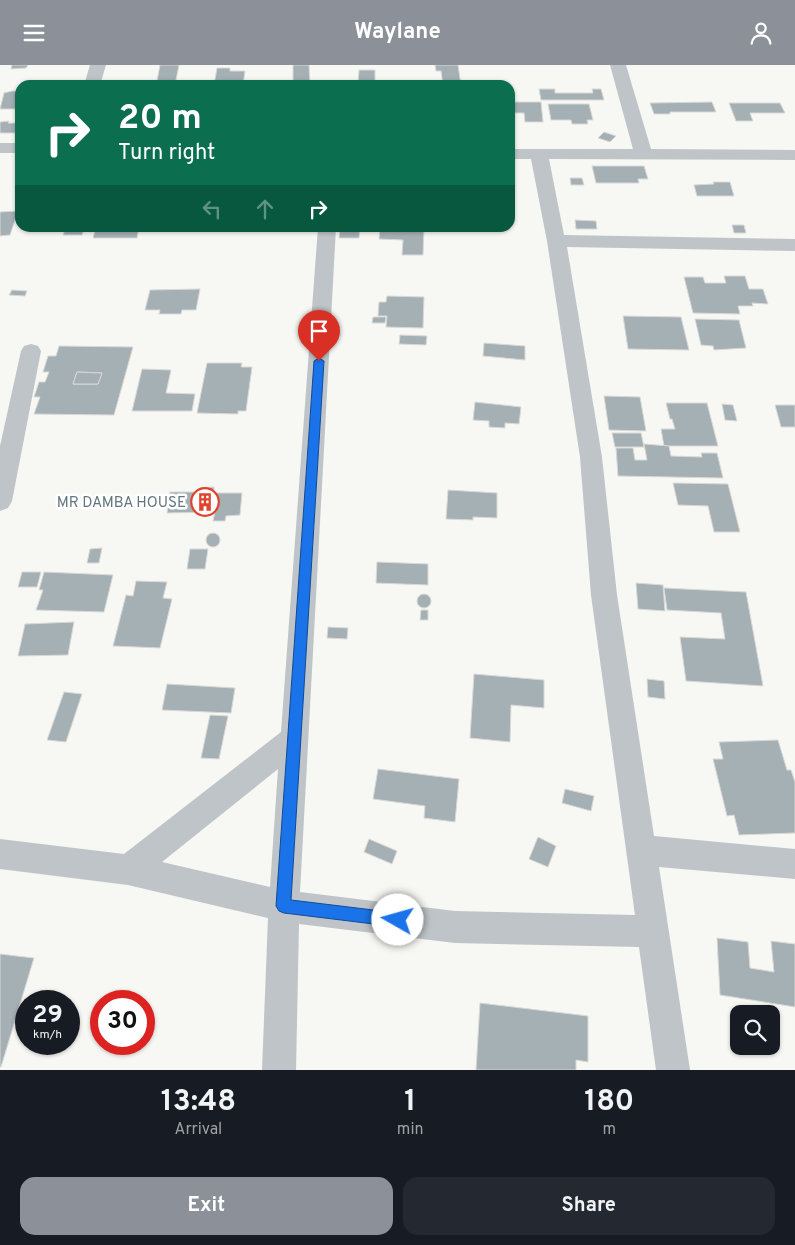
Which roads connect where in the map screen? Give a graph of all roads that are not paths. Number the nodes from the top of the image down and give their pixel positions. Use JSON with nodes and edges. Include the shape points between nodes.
{"nodes":[{"id":1,"x":98,"y":65,"type":"edge"},
{"id":2,"x":618,"y":65,"type":"edge"},
{"id":3,"x":94,"y":80,"type":"edge"},
{"id":4,"x":0,"y":148,"type":"edge"},
{"id":5,"x":15,"y":148,"type":"edge"},
{"id":6,"x":643,"y":153,"type":"junction"},
{"id":7,"x":515,"y":154,"type":"edge"},
{"id":8,"x":539,"y":154,"type":"junction"},
{"id":9,"x":795,"y":155,"type":"edge"},
{"id":10,"x":327,"y":232,"type":"edge"},
{"id":11,"x":556,"y":241,"type":"junction"},
{"id":12,"x":795,"y":245,"type":"edge"},
{"id":13,"x":31,"y":351,"type":"dead end"},
{"id":14,"x":0,"y":501,"type":"edge"},
{"id":15,"x":295,"y":738,"type":"junction"},
{"id":16,"x":640,"y":850,"type":"junction"},
{"id":17,"x":0,"y":854,"type":"edge"},
{"id":18,"x":795,"y":864,"type":"edge"},
{"id":19,"x":128,"y":870,"type":"junction"},
{"id":20,"x":284,"y":906,"type":"junction"},
{"id":21,"x":651,"y":931,"type":"junction"},
{"id":22,"x":279,"y":1070,"type":"edge"},
{"id":23,"x":673,"y":1070,"type":"edge"}],
"edges":[{"from":1,"to":3,"type":"street"},
{"from":2,"to":6,"type":"street"},
{"from":4,"to":5,"type":"street"},
{"from":6,"to":8,"type":"street"},
{"from":6,"to":9,"type":"street"},
{"from":7,"to":8,"type":"street"},
{"from":8,"to":11,"type":"street"},
{"from":10,"to":15,"type":"street"},
{"from":11,"to":12,"type":"street"},
{"from":11,"to":16,"type":"street","via":[[591,457],[604,595]]},
{"from":13,"to":14,"type":"street"},
{"from":15,"to":19,"type":"street"},
{"from":15,"to":20,"type":"street"},
{"from":16,"to":18,"type":"street"},
{"from":16,"to":21,"type":"street"},
{"from":17,"to":19,"type":"street"},
{"from":19,"to":20,"type":"street"},
{"from":20,"to":21,"type":"street","via":[[455,927]]},
{"from":20,"to":22,"type":"street"},
{"from":21,"to":23,"type":"street"}]}
